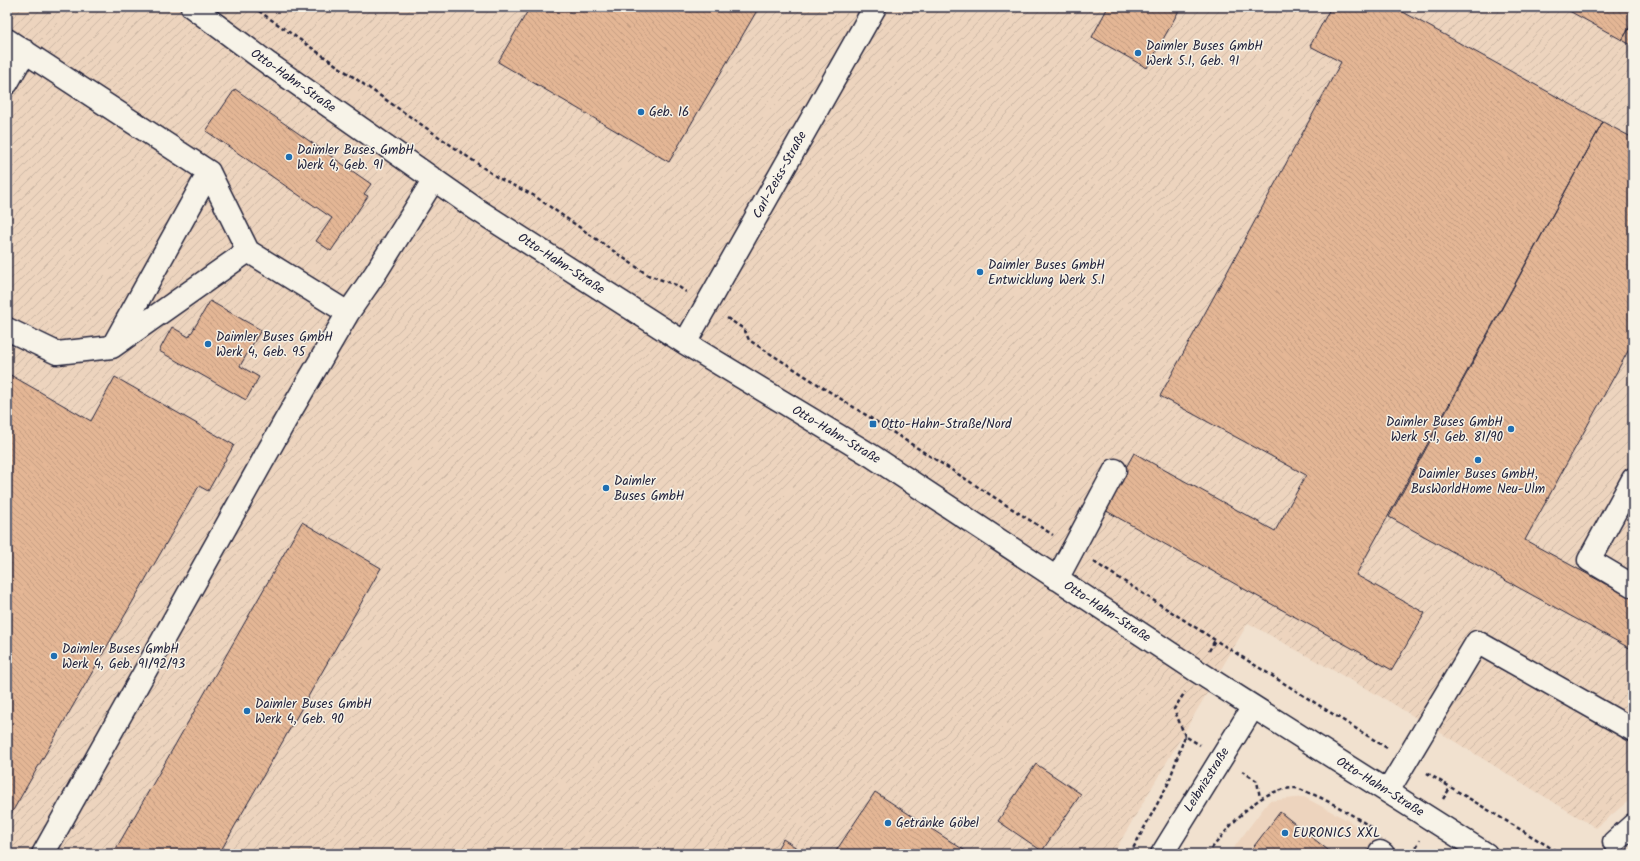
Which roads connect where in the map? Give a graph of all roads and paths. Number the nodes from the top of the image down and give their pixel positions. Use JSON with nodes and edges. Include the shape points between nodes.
{"nodes":[{"id":1,"x":192,"y":7,"type":"edge"},
{"id":2,"x":253,"y":7,"type":"edge"},
{"id":3,"x":875,"y":7,"type":"edge"},
{"id":4,"x":7,"y":40,"type":"edge"},
{"id":5,"x":25,"y":51,"type":"junction"},
{"id":6,"x":7,"y":83,"type":"edge"},
{"id":7,"x":209,"y":172,"type":"junction"},
{"id":8,"x":434,"y":180,"type":"junction"},
{"id":9,"x":248,"y":251,"type":"junction"},
{"id":10,"x":707,"y":306,"type":"junction"},
{"id":11,"x":348,"y":313,"type":"junction"},
{"id":12,"x":7,"y":329,"type":"edge"},
{"id":13,"x":685,"y":343,"type":"junction"},
{"id":14,"x":112,"y":347,"type":"junction"},
{"id":15,"x":1115,"y":470,"type":"dead end"},
{"id":16,"x":1633,"y":479,"type":"edge"},
{"id":17,"x":1073,"y":548,"type":"junction"},
{"id":18,"x":1057,"y":579,"type":"junction"},
{"id":19,"x":1633,"y":586,"type":"edge"},
{"id":20,"x":1215,"y":640,"type":"dead end"},
{"id":21,"x":1253,"y":707,"type":"junction"},
{"id":22,"x":1633,"y":730,"type":"edge"},
{"id":23,"x":1388,"y":791,"type":"junction"},
{"id":24,"x":1633,"y":825,"type":"edge"},
{"id":25,"x":1614,"y":842,"type":"dead end"},
{"id":26,"x":1381,"y":846,"type":"edge"},
{"id":27,"x":1460,"y":847,"type":"edge"},
{"id":28,"x":1406,"y":849,"type":"dead end"},
{"id":29,"x":43,"y":854,"type":"edge"},
{"id":30,"x":1162,"y":854,"type":"edge"},
{"id":31,"x":1206,"y":854,"type":"edge"},
{"id":32,"x":1415,"y":854,"type":"edge"},
{"id":33,"x":1486,"y":854,"type":"edge"}],
"edges":[{"from":1,"to":8,"type":"street","name":"Otto-Hahn-Straße"},
{"from":2,"to":10,"type":"path","via":[[498,178],[532,195],[648,275],[676,286]]},
{"from":3,"to":10,"type":"street","name":"Carl-Zeiss-Straße"},
{"from":4,"to":5,"type":"street"},
{"from":5,"to":6,"type":"street"},
{"from":5,"to":7,"type":"street"},
{"from":7,"to":9,"type":"street"},
{"from":7,"to":14,"type":"street"},
{"from":8,"to":11,"type":"street"},
{"from":8,"to":13,"type":"street","name":"Otto-Hahn-Straße"},
{"from":9,"to":11,"type":"street"},
{"from":9,"to":14,"type":"street"},
{"from":10,"to":13,"type":"street","name":"Carl-Zeiss-Straße"},
{"from":10,"to":17,"type":"path","via":[[744,329],[750,340]]},
{"from":11,"to":29,"type":"street"},
{"from":12,"to":14,"type":"street","via":[[56,353]]},
{"from":13,"to":18,"type":"street","name":"Otto-Hahn-Straße","via":[[872,456]]},
{"from":15,"to":17,"type":"street"},
{"from":16,"to":19,"type":"street","via":[[1589,560]]},
{"from":17,"to":18,"type":"street"},
{"from":17,"to":20,"type":"path"},
{"from":18,"to":21,"type":"street","name":"Otto-Hahn-Straße"},
{"from":21,"to":23,"type":"street","name":"Otto-Hahn-Straße"},
{"from":21,"to":30,"type":"street","name":"Leibnizstraße"},
{"from":22,"to":23,"type":"street","via":[[1477,642]]},
{"from":23,"to":27,"type":"street","name":"Otto-Hahn-Straße"},
{"from":24,"to":25,"type":"street"},
{"from":26,"to":31,"type":"path","via":[[1325,798],[1296,788],[1260,798]]},
{"from":27,"to":33,"type":"street","name":"Otto-Hahn-Straße"},
{"from":28,"to":32,"type":"path"}]}
